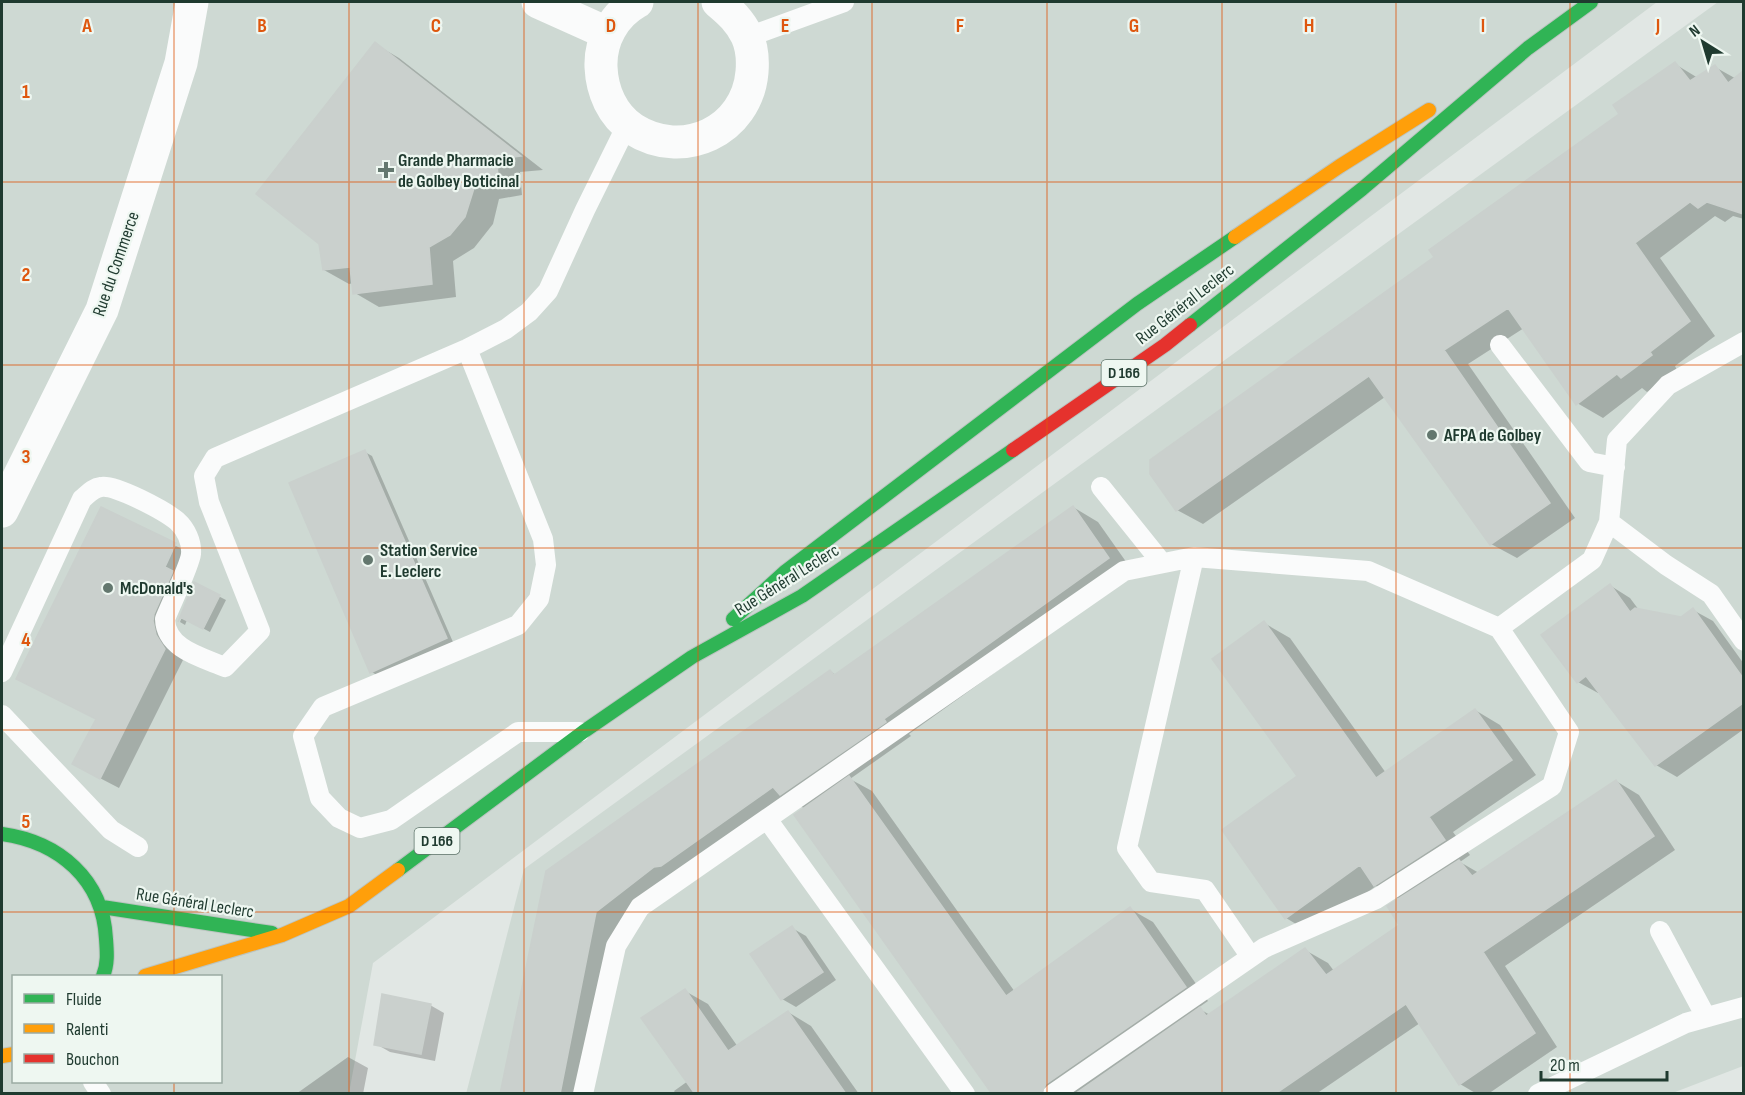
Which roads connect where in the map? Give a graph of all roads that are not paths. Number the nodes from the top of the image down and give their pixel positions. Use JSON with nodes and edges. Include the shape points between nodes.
{"nodes":[{"id":1,"x":192,"y":2,"type":"edge"},
{"id":2,"x":538,"y":2,"type":"edge"},
{"id":3,"x":637,"y":2,"type":"edge"},
{"id":4,"x":718,"y":2,"type":"edge"},
{"id":5,"x":844,"y":2,"type":"edge"},
{"id":6,"x":1591,"y":2,"type":"edge"},
{"id":7,"x":607,"y":33,"type":"junction"},
{"id":8,"x":748,"y":37,"type":"junction"},
{"id":9,"x":1528,"y":48,"type":"junction"},
{"id":10,"x":627,"y":125,"type":"junction"},
{"id":11,"x":1743,"y":342,"type":"edge"},
{"id":12,"x":1500,"y":345,"type":"dead end"},
{"id":13,"x":467,"y":349,"type":"junction"},
{"id":14,"x":1615,"y":467,"type":"junction"},
{"id":15,"x":1101,"y":487,"type":"dead end"},
{"id":16,"x":2,"y":511,"type":"edge"},
{"id":17,"x":1608,"y":522,"type":"junction"},
{"id":18,"x":1194,"y":556,"type":"junction"},
{"id":19,"x":1162,"y":563,"type":"junction"},
{"id":20,"x":1499,"y":628,"type":"junction"},
{"id":21,"x":1743,"y":641,"type":"edge"},
{"id":22,"x":692,"y":657,"type":"junction"},
{"id":23,"x":2,"y":672,"type":"edge"},
{"id":24,"x":2,"y":715,"type":"edge"},
{"id":25,"x":583,"y":732,"type":"junction"},
{"id":26,"x":766,"y":819,"type":"junction"},
{"id":27,"x":2,"y":832,"type":"edge"},
{"id":28,"x":138,"y":847,"type":"dead end"},
{"id":29,"x":102,"y":907,"type":"junction"},
{"id":30,"x":1660,"y":931,"type":"dead end"},
{"id":31,"x":282,"y":935,"type":"junction"},
{"id":32,"x":1251,"y":957,"type":"junction"},
{"id":33,"x":103,"y":975,"type":"edge"},
{"id":34,"x":148,"y":975,"type":"edge"},
{"id":35,"x":1743,"y":1007,"type":"edge"},
{"id":36,"x":1706,"y":1017,"type":"junction"},
{"id":37,"x":583,"y":1094,"type":"edge"},
{"id":38,"x":965,"y":1094,"type":"edge"},
{"id":39,"x":1053,"y":1094,"type":"edge"},
{"id":40,"x":1538,"y":1094,"type":"edge"}],
"edges":[{"from":1,"to":16,"type":"street","name":"Rue du Commerce","via":[[181,63],[102,310]]},
{"from":2,"to":7,"type":"street"},
{"from":3,"to":7,"type":"street","via":[[617,18]]},
{"from":4,"to":8,"type":"street","via":[[735,17]]},
{"from":5,"to":8,"type":"lane"},
{"from":6,"to":9,"type":"main road","name":"Rue Général Leclerc","number":"D 166"},
{"from":7,"to":10,"type":"street","via":[[601,57],[602,82],[611,105]]},
{"from":8,"to":10,"type":"street","via":[[753,61],[751,86],[742,108],[725,125],[704,138],[663,142]]},
{"from":9,"to":22,"type":"main road","name":"Rue Général Leclerc","number":"D 166","via":[[1340,166],[1137,304],[786,571]]},
{"from":9,"to":22,"type":"main road","name":"Rue Général Leclerc","number":"D 166","via":[[1362,189],[1165,345],[802,596]]},
{"from":10,"to":13,"type":"lane","via":[[549,291],[506,329]]},
{"from":11,"to":14,"type":"lane","via":[[1668,386],[1617,440]]},
{"from":12,"to":14,"type":"lane","via":[[1589,462]]},
{"from":13,"to":23,"type":"lane","via":[[215,458],[204,476],[209,502],[260,631],[225,667],[176,644],[165,628],[165,619],[191,555],[188,535],[176,520],[145,502],[101,486],[82,500]]},
{"from":13,"to":25,"type":"lane","via":[[543,539],[546,565],[539,599],[518,625],[323,707],[303,736],[320,798],[339,818],[360,828],[391,820],[518,732]]},
{"from":14,"to":17,"type":"lane"},
{"from":15,"to":19,"type":"lane"},
{"from":17,"to":20,"type":"lane","via":[[1592,560]]},
{"from":17,"to":21,"type":"lane","via":[[1711,594]]},
{"from":18,"to":19,"type":"lane"},
{"from":18,"to":20,"type":"lane","via":[[1368,570]]},
{"from":18,"to":32,"type":"lane","via":[[1127,848],[1151,882],[1205,890]]},
{"from":19,"to":26,"type":"lane","via":[[1124,571]]},
{"from":20,"to":32,"type":"lane","via":[[1569,732],[1551,786],[1376,899]]},
{"from":22,"to":25,"type":"main road","name":"Rue Général Leclerc","number":"D 166"},
{"from":24,"to":28,"type":"lane","via":[[111,830]]},
{"from":25,"to":31,"type":"main road","name":"Rue Général Leclerc","number":"D 166","via":[[349,906]]},
{"from":26,"to":37,"type":"lane","via":[[640,907],[616,946]]},
{"from":26,"to":38,"type":"lane"},
{"from":27,"to":29,"type":"main road","via":[[36,841],[64,856],[87,879]]},
{"from":29,"to":31,"type":"main road","name":"Rue Général Leclerc"},
{"from":29,"to":33,"type":"main road","via":[[108,938]]},
{"from":30,"to":36,"type":"lane"},
{"from":31,"to":34,"type":"main road","name":"Rue Général Leclerc","number":"D 166"},
{"from":32,"to":39,"type":"lane"},
{"from":35,"to":36,"type":"lane"},
{"from":36,"to":40,"type":"lane"}]}
